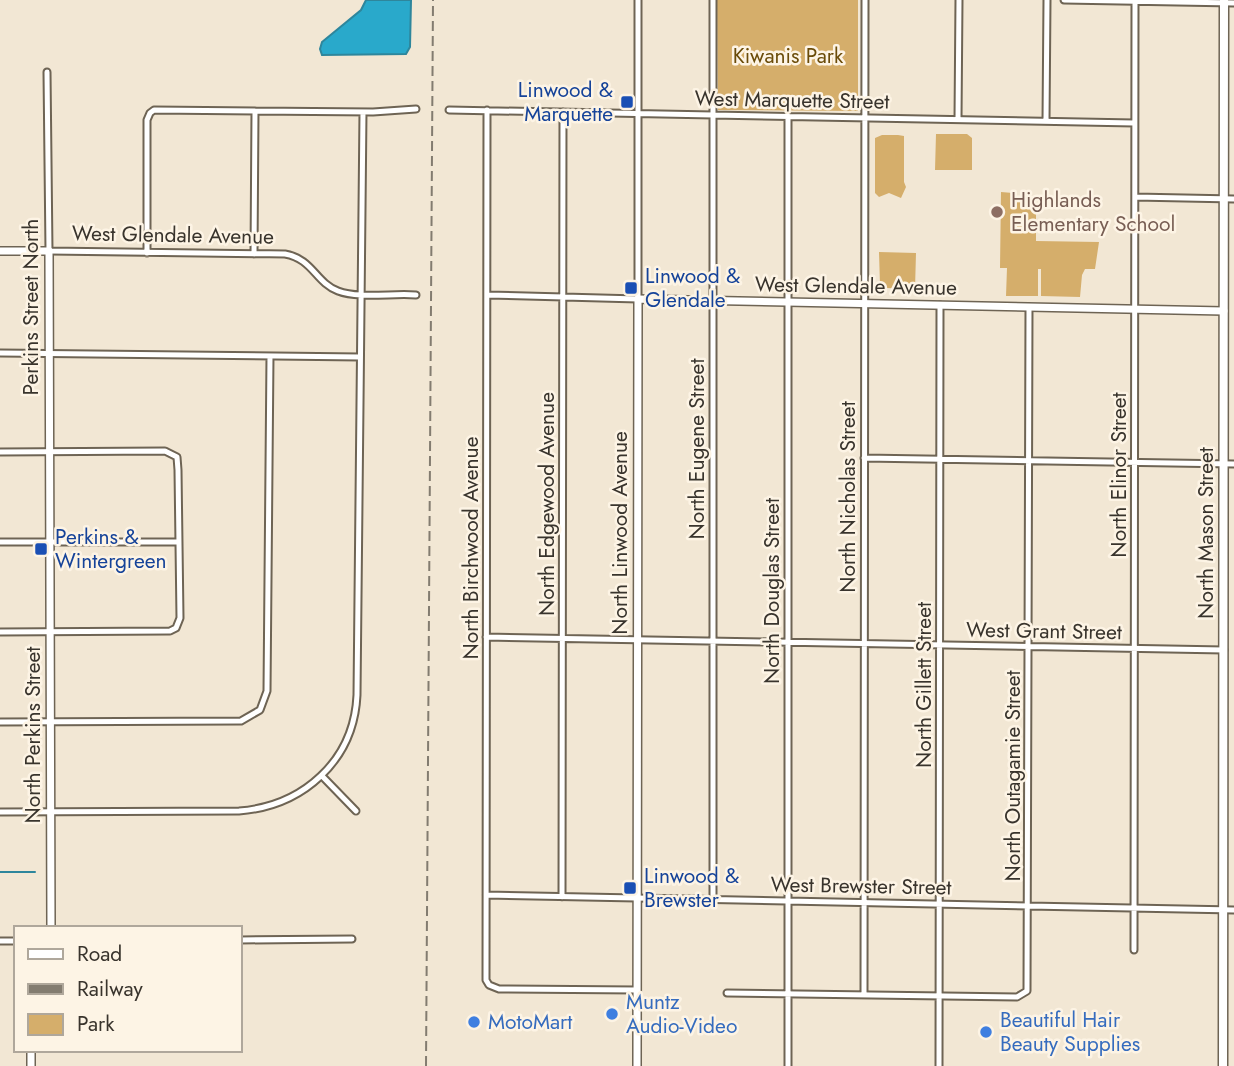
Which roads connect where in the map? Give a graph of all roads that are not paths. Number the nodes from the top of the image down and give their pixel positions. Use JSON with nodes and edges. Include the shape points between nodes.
{"nodes":[{"id":1,"x":638,"y":0,"type":"edge"},
{"id":2,"x":713,"y":0,"type":"edge"},
{"id":3,"x":865,"y":0,"type":"edge"},
{"id":4,"x":959,"y":0,"type":"edge"},
{"id":5,"x":1047,"y":0,"type":"edge"},
{"id":6,"x":1064,"y":0,"type":"edge"},
{"id":7,"x":1135,"y":1,"type":"edge"},
{"id":8,"x":1224,"y":2,"type":"edge"},
{"id":9,"x":1234,"y":3,"type":"edge"},
{"id":10,"x":47,"y":72,"type":"dead end"},
{"id":11,"x":416,"y":109,"type":"dead end"},
{"id":12,"x":449,"y":110,"type":"dead end"},
{"id":13,"x":487,"y":110,"type":"junction"},
{"id":14,"x":255,"y":111,"type":"junction"},
{"id":15,"x":363,"y":112,"type":"junction"},
{"id":16,"x":564,"y":112,"type":"junction"},
{"id":17,"x":638,"y":113,"type":"junction"},
{"id":18,"x":713,"y":114,"type":"junction"},
{"id":19,"x":788,"y":116,"type":"junction"},
{"id":20,"x":864,"y":117,"type":"junction"},
{"id":21,"x":1228,"y":117,"type":"edge"},
{"id":22,"x":958,"y":119,"type":"junction"},
{"id":23,"x":1046,"y":121,"type":"junction"},
{"id":24,"x":1135,"y":123,"type":"junction"},
{"id":25,"x":1135,"y":197,"type":"junction"},
{"id":26,"x":1229,"y":199,"type":"edge"},
{"id":27,"x":0,"y":251,"type":"edge"},
{"id":28,"x":49,"y":251,"type":"junction"},
{"id":29,"x":147,"y":253,"type":"junction"},
{"id":30,"x":254,"y":254,"type":"junction"},
{"id":31,"x":1228,"y":293,"type":"edge"},
{"id":32,"x":361,"y":294,"type":"junction"},
{"id":33,"x":416,"y":295,"type":"dead end"},
{"id":34,"x":487,"y":295,"type":"junction"},
{"id":35,"x":563,"y":297,"type":"junction"},
{"id":36,"x":638,"y":299,"type":"junction"},
{"id":37,"x":713,"y":300,"type":"junction"},
{"id":38,"x":788,"y":302,"type":"junction"},
{"id":39,"x":864,"y":303,"type":"junction"},
{"id":40,"x":940,"y":305,"type":"junction"},
{"id":41,"x":1029,"y":307,"type":"junction"},
{"id":42,"x":1136,"y":309,"type":"junction"},
{"id":43,"x":1224,"y":311,"type":"junction"},
{"id":44,"x":0,"y":352,"type":"edge"},
{"id":45,"x":48,"y":353,"type":"junction"},
{"id":46,"x":270,"y":356,"type":"junction"},
{"id":47,"x":360,"y":358,"type":"junction"},
{"id":48,"x":1228,"y":379,"type":"edge"},
{"id":49,"x":50,"y":451,"type":"junction"},
{"id":50,"x":0,"y":452,"type":"edge"},
{"id":51,"x":864,"y":458,"type":"junction"},
{"id":52,"x":940,"y":460,"type":"junction"},
{"id":53,"x":1029,"y":461,"type":"junction"},
{"id":54,"x":1135,"y":464,"type":"junction"},
{"id":55,"x":1224,"y":464,"type":"junction"},
{"id":56,"x":1234,"y":464,"type":"edge"},
{"id":57,"x":49,"y":541,"type":"junction"},
{"id":58,"x":0,"y":542,"type":"edge"},
{"id":59,"x":178,"y":542,"type":"junction"},
{"id":60,"x":0,"y":632,"type":"edge"},
{"id":61,"x":50,"y":632,"type":"junction"},
{"id":62,"x":486,"y":637,"type":"junction"},
{"id":63,"x":562,"y":638,"type":"junction"},
{"id":64,"x":638,"y":639,"type":"junction"},
{"id":65,"x":712,"y":640,"type":"junction"},
{"id":66,"x":788,"y":642,"type":"junction"},
{"id":67,"x":864,"y":643,"type":"junction"},
{"id":68,"x":940,"y":645,"type":"junction"},
{"id":69,"x":1029,"y":646,"type":"junction"},
{"id":70,"x":1134,"y":648,"type":"junction"},
{"id":71,"x":1226,"y":654,"type":"junction"},
{"id":72,"x":51,"y":721,"type":"junction"},
{"id":73,"x":0,"y":722,"type":"edge"},
{"id":74,"x":322,"y":776,"type":"junction"},
{"id":75,"x":356,"y":811,"type":"dead end"},
{"id":76,"x":0,"y":812,"type":"edge"},
{"id":77,"x":51,"y":812,"type":"junction"},
{"id":78,"x":486,"y":895,"type":"junction"},
{"id":79,"x":562,"y":897,"type":"junction"},
{"id":80,"x":638,"y":898,"type":"junction"},
{"id":81,"x":713,"y":899,"type":"junction"},
{"id":82,"x":787,"y":900,"type":"junction"},
{"id":83,"x":863,"y":902,"type":"junction"},
{"id":84,"x":939,"y":903,"type":"junction"},
{"id":85,"x":1029,"y":905,"type":"junction"},
{"id":86,"x":1134,"y":906,"type":"junction"},
{"id":87,"x":1223,"y":909,"type":"junction"},
{"id":88,"x":1234,"y":910,"type":"edge"},
{"id":89,"x":51,"y":926,"type":"edge"},
{"id":90,"x":352,"y":939,"type":"dead end"},
{"id":91,"x":242,"y":940,"type":"edge"},
{"id":92,"x":1133,"y":950,"type":"dead end"},
{"id":93,"x":637,"y":990,"type":"junction"},
{"id":94,"x":727,"y":993,"type":"dead end"},
{"id":95,"x":787,"y":993,"type":"junction"},
{"id":96,"x":864,"y":995,"type":"junction"},
{"id":97,"x":939,"y":996,"type":"junction"},
{"id":98,"x":637,"y":1066,"type":"edge"},
{"id":99,"x":788,"y":1066,"type":"edge"},
{"id":100,"x":939,"y":1066,"type":"edge"},
{"id":101,"x":1223,"y":1066,"type":"edge"}],
"edges":[{"from":1,"to":17,"type":"street","name":"North Linwood Avenue"},
{"from":2,"to":18,"type":"street","name":"North Eugene Street"},
{"from":3,"to":20,"type":"street","name":"North Nicholas Street"},
{"from":4,"to":22,"type":"street"},
{"from":5,"to":23,"type":"street"},
{"from":6,"to":7,"type":"street"},
{"from":7,"to":8,"type":"street"},
{"from":7,"to":24,"type":"street","name":"North Elinor Street"},
{"from":8,"to":9,"type":"street"},
{"from":8,"to":21,"type":"main road","name":"North Mason Street"},
{"from":10,"to":28,"type":"street","name":"Perkins Street North"},
{"from":11,"to":15,"type":"street"},
{"from":12,"to":13,"type":"street","name":"West Marquette Street"},
{"from":13,"to":16,"type":"street","name":"West Marquette Street"},
{"from":13,"to":34,"type":"street","name":"North Birchwood Avenue"},
{"from":14,"to":15,"type":"street"},
{"from":14,"to":29,"type":"street","via":[[150,113]]},
{"from":14,"to":30,"type":"street"},
{"from":15,"to":32,"type":"street"},
{"from":16,"to":17,"type":"street","name":"West Marquette Street"},
{"from":16,"to":35,"type":"street","name":"North Edgewood Avenue"},
{"from":17,"to":18,"type":"street","name":"West Marquette Street"},
{"from":17,"to":36,"type":"street","name":"North Linwood Avenue"},
{"from":18,"to":19,"type":"street","name":"West Marquette Street"},
{"from":18,"to":37,"type":"street","name":"North Eugene Street"},
{"from":19,"to":20,"type":"street","name":"West Marquette Street"},
{"from":19,"to":38,"type":"street","name":"North Douglas Street"},
{"from":20,"to":22,"type":"street","name":"West Marquette Street"},
{"from":20,"to":39,"type":"street","name":"North Nicholas Street"},
{"from":21,"to":26,"type":"main road","name":"North Mason Street"},
{"from":22,"to":23,"type":"street","name":"West Marquette Street"},
{"from":23,"to":24,"type":"street","name":"West Marquette Street"},
{"from":24,"to":25,"type":"street","name":"North Elinor Street"},
{"from":25,"to":26,"type":"street"},
{"from":25,"to":42,"type":"street","name":"North Elinor Street"},
{"from":26,"to":31,"type":"main road","name":"North Mason Street"},
{"from":27,"to":28,"type":"street","name":"West Glendale Avenue"},
{"from":28,"to":29,"type":"street","name":"West Glendale Avenue"},
{"from":28,"to":45,"type":"street","name":"Perkins Street North"},
{"from":29,"to":30,"type":"street","name":"West Glendale Avenue"},
{"from":30,"to":32,"type":"street","name":"West Glendale Avenue","via":[[298,257],[331,287]]},
{"from":31,"to":43,"type":"main road","name":"North Mason Street"},
{"from":32,"to":33,"type":"street","name":"West Glendale Avenue"},
{"from":32,"to":47,"type":"street"},
{"from":34,"to":35,"type":"street","name":"West Glendale Avenue"},
{"from":34,"to":62,"type":"street","name":"North Birchwood Avenue"},
{"from":35,"to":36,"type":"street","name":"West Glendale Avenue"},
{"from":35,"to":63,"type":"street","name":"North Edgewood Avenue"},
{"from":36,"to":37,"type":"street","name":"West Glendale Avenue"},
{"from":36,"to":64,"type":"street","name":"North Linwood Avenue"},
{"from":37,"to":38,"type":"street","name":"West Glendale Avenue"},
{"from":37,"to":65,"type":"street","name":"North Eugene Street"},
{"from":38,"to":39,"type":"street","name":"West Glendale Avenue"},
{"from":38,"to":66,"type":"street","name":"North Douglas Street"},
{"from":39,"to":40,"type":"street","name":"West Glendale Avenue"},
{"from":39,"to":51,"type":"street","name":"North Nicholas Street"},
{"from":40,"to":41,"type":"street","name":"West Glendale Avenue"},
{"from":40,"to":52,"type":"street","name":"North Gillett Street"},
{"from":41,"to":42,"type":"street","name":"West Glendale Avenue"},
{"from":41,"to":53,"type":"street","name":"North Outagamie Street"},
{"from":42,"to":43,"type":"street","name":"West Glendale Avenue"},
{"from":42,"to":54,"type":"street","name":"North Elinor Street"},
{"from":43,"to":48,"type":"main road","name":"North Mason Street"},
{"from":44,"to":45,"type":"street"},
{"from":45,"to":46,"type":"street"},
{"from":45,"to":49,"type":"street","name":"Perkins Street North"},
{"from":46,"to":47,"type":"street"},
{"from":46,"to":72,"type":"street","via":[[267,667],[266,697],[260,710],[241,721]]},
{"from":47,"to":74,"type":"street","via":[[356,706],[344,746]]},
{"from":48,"to":55,"type":"main road","name":"North Mason Street"},
{"from":49,"to":50,"type":"street"},
{"from":49,"to":57,"type":"street","name":"Perkins Street North"},
{"from":49,"to":59,"type":"street","via":[[174,453],[178,461]]},
{"from":51,"to":52,"type":"street"},
{"from":51,"to":67,"type":"street","name":"North Nicholas Street"},
{"from":52,"to":53,"type":"street"},
{"from":52,"to":68,"type":"street","name":"North Gillett Street"},
{"from":53,"to":54,"type":"street"},
{"from":53,"to":69,"type":"street","name":"North Outagamie Street"},
{"from":54,"to":55,"type":"street"},
{"from":54,"to":70,"type":"street","name":"North Elinor Street"},
{"from":55,"to":56,"type":"street"},
{"from":55,"to":71,"type":"main road","name":"North Mason Street"},
{"from":57,"to":58,"type":"street"},
{"from":57,"to":59,"type":"street"},
{"from":57,"to":61,"type":"street","name":"North Perkins Street"},
{"from":59,"to":61,"type":"street","via":[[180,618],[176,628],[161,632]]},
{"from":60,"to":61,"type":"street"},
{"from":61,"to":72,"type":"street","name":"North Perkins Street"},
{"from":62,"to":63,"type":"street","name":"West Grant Street"},
{"from":62,"to":78,"type":"street","name":"North Birchwood Avenue"},
{"from":63,"to":64,"type":"street","name":"West Grant Street"},
{"from":63,"to":79,"type":"street","name":"North Edgewood Avenue"},
{"from":64,"to":65,"type":"street","name":"West Grant Street"},
{"from":64,"to":80,"type":"street","name":"North Linwood Avenue"},
{"from":65,"to":66,"type":"street","name":"West Grant Street"},
{"from":65,"to":81,"type":"street","name":"North Eugene Street"},
{"from":66,"to":67,"type":"street","name":"West Grant Street"},
{"from":66,"to":82,"type":"street","name":"North Douglas Street"},
{"from":67,"to":68,"type":"street","name":"West Grant Street"},
{"from":67,"to":83,"type":"street","name":"North Nicholas Street"},
{"from":68,"to":69,"type":"street","name":"West Grant Street"},
{"from":68,"to":84,"type":"street","name":"North Gillett Street"},
{"from":69,"to":70,"type":"street","name":"West Grant Street"},
{"from":69,"to":85,"type":"street","name":"North Outagamie Street"},
{"from":70,"to":71,"type":"street","name":"West Grant Street"},
{"from":70,"to":86,"type":"street","name":"North Elinor Street"},
{"from":71,"to":87,"type":"main road","name":"North Mason Street","via":[[1228,826]]},
{"from":72,"to":73,"type":"street"},
{"from":72,"to":77,"type":"street","name":"North Perkins Street"},
{"from":74,"to":75,"type":"street"},
{"from":74,"to":77,"type":"street","via":[[296,795],[250,810]]},
{"from":76,"to":77,"type":"street"},
{"from":77,"to":89,"type":"street","name":"North Perkins Street"},
{"from":78,"to":79,"type":"street","name":"West Brewster Street"},
{"from":78,"to":93,"type":"street","name":"North Birchwood Avenue","via":[[489,985],[499,989]]},
{"from":79,"to":80,"type":"street","name":"West Brewster Street"},
{"from":80,"to":81,"type":"street","name":"West Brewster Street"},
{"from":80,"to":93,"type":"street","name":"North Linwood Avenue"},
{"from":81,"to":82,"type":"street","name":"West Brewster Street"},
{"from":82,"to":83,"type":"street","name":"West Brewster Street"},
{"from":82,"to":95,"type":"street","name":"North Douglas Street"},
{"from":83,"to":84,"type":"street","name":"West Brewster Street"},
{"from":83,"to":96,"type":"street","name":"North Nicholas Street"},
{"from":84,"to":85,"type":"street","name":"West Brewster Street"},
{"from":84,"to":97,"type":"street","name":"North Gillett Street"},
{"from":85,"to":86,"type":"street","name":"West Brewster Street"},
{"from":85,"to":97,"type":"street","name":"North Outagamie Street","via":[[1026,993],[1017,997]]},
{"from":86,"to":87,"type":"street","name":"West Brewster Street"},
{"from":86,"to":92,"type":"street","name":"North Elinor Street"},
{"from":87,"to":88,"type":"street","name":"West Brewster Street"},
{"from":87,"to":101,"type":"main road","name":"North Mason Street"},
{"from":90,"to":91,"type":"street"},
{"from":93,"to":98,"type":"street","name":"North Linwood Avenue"},
{"from":94,"to":95,"type":"street"},
{"from":95,"to":96,"type":"street"},
{"from":95,"to":99,"type":"street","name":"North Douglas Street"},
{"from":96,"to":97,"type":"street"},
{"from":97,"to":100,"type":"street","name":"North Gillett Street"}]}
